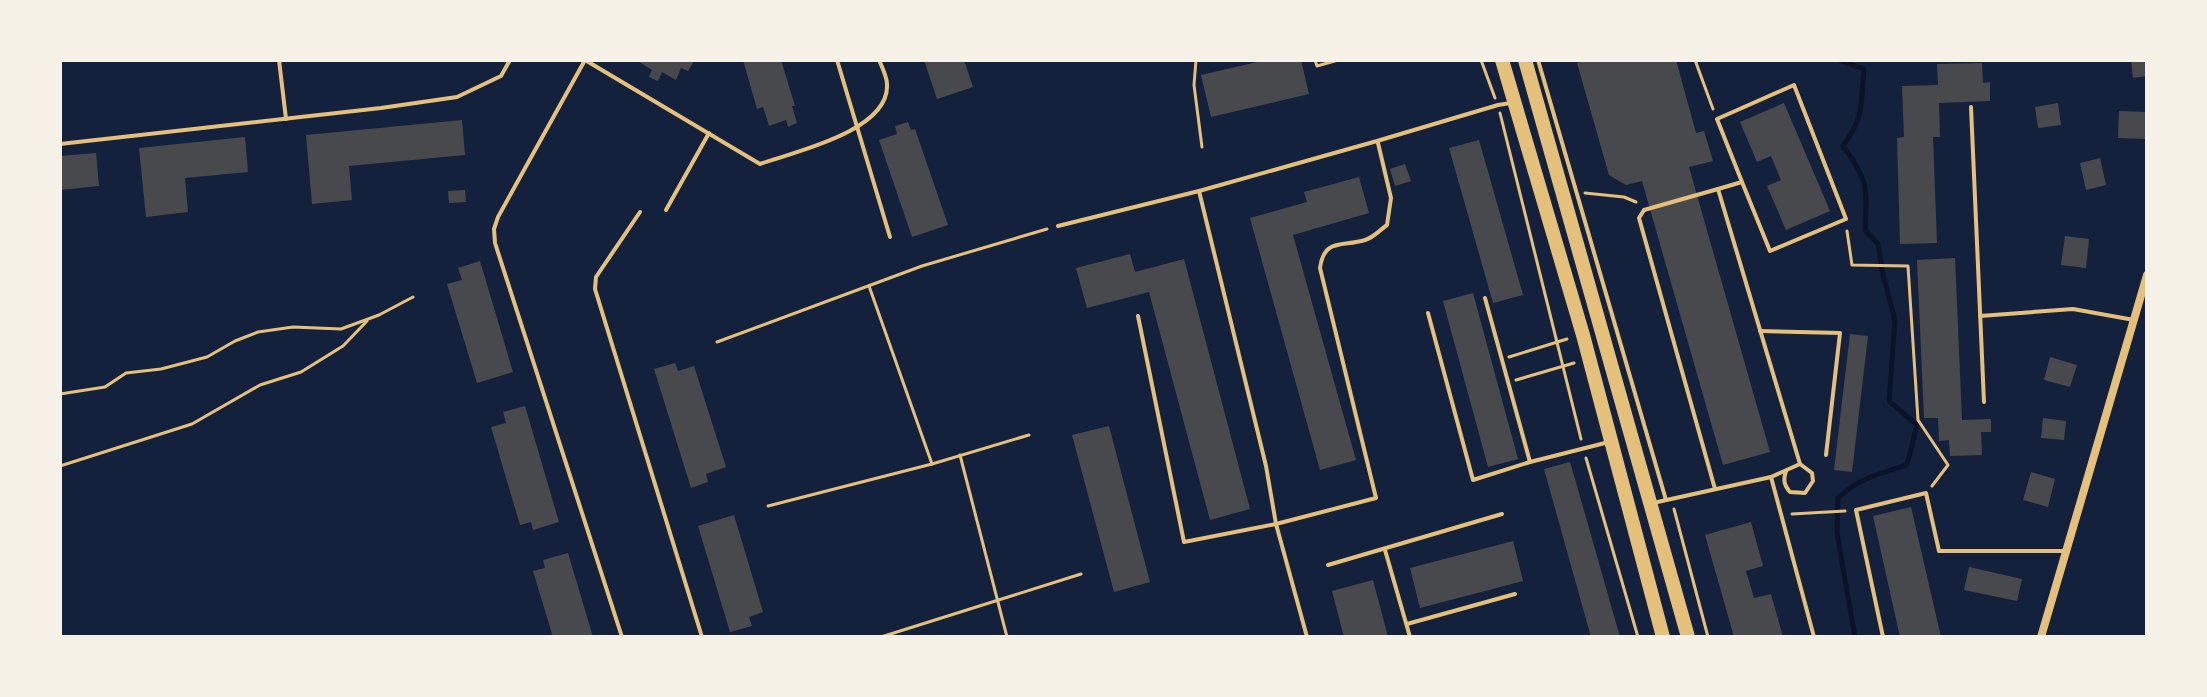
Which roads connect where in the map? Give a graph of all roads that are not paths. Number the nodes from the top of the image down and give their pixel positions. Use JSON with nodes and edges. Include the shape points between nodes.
{"nodes":[{"id":1,"x":279,"y":60,"type":"edge"},
{"id":2,"x":510,"y":60,"type":"edge"},
{"id":3,"x":585,"y":60,"type":"edge"},
{"id":4,"x":837,"y":60,"type":"edge"},
{"id":5,"x":879,"y":60,"type":"edge"},
{"id":6,"x":1502,"y":60,"type":"edge"},
{"id":7,"x":1531,"y":61,"type":"edge"},
{"id":8,"x":1513,"y":103,"type":"junction"},
{"id":9,"x":1971,"y":107,"type":"dead end"},
{"id":10,"x":286,"y":119,"type":"junction"},
{"id":11,"x":857,"y":128,"type":"junction"},
{"id":12,"x":709,"y":133,"type":"junction"},
{"id":13,"x":1377,"y":141,"type":"junction"},
{"id":14,"x":60,"y":144,"type":"edge"},
{"id":15,"x":1742,"y":182,"type":"junction"},
{"id":16,"x":1718,"y":189,"type":"junction"},
{"id":17,"x":1199,"y":191,"type":"junction"},
{"id":18,"x":666,"y":210,"type":"dead end"},
{"id":19,"x":640,"y":212,"type":"dead end"},
{"id":20,"x":1058,"y":226,"type":"road end"},
{"id":21,"x":890,"y":237,"type":"dead end"},
{"id":22,"x":2147,"y":275,"type":"edge"},
{"id":23,"x":1485,"y":298,"type":"dead end"},
{"id":24,"x":1428,"y":313,"type":"dead end"},
{"id":25,"x":1138,"y":316,"type":"dead end"},
{"id":26,"x":1980,"y":316,"type":"junction"},
{"id":27,"x":2134,"y":320,"type":"junction"},
{"id":28,"x":1760,"y":331,"type":"junction"},
{"id":29,"x":1984,"y":402,"type":"dead end"},
{"id":30,"x":1612,"y":441,"type":"junction"},
{"id":31,"x":1826,"y":455,"type":"dead end"},
{"id":32,"x":1530,"y":462,"type":"junction"},
{"id":33,"x":1800,"y":464,"type":"junction"},
{"id":34,"x":1786,"y":471,"type":"junction"},
{"id":35,"x":1771,"y":477,"type":"junction"},
{"id":36,"x":1715,"y":489,"type":"junction"},
{"id":37,"x":1666,"y":500,"type":"junction"},
{"id":38,"x":1651,"y":504,"type":"junction"},
{"id":39,"x":1502,"y":514,"type":"dead end"},
{"id":40,"x":1276,"y":524,"type":"junction"},
{"id":41,"x":1385,"y":550,"type":"junction"},
{"id":42,"x":2066,"y":551,"type":"junction"},
{"id":43,"x":1328,"y":565,"type":"dead end"},
{"id":44,"x":1515,"y":594,"type":"dead end"},
{"id":45,"x":1407,"y":624,"type":"junction"},
{"id":46,"x":622,"y":637,"type":"edge"},
{"id":47,"x":702,"y":637,"type":"edge"},
{"id":48,"x":1307,"y":637,"type":"edge"},
{"id":49,"x":1410,"y":637,"type":"edge"},
{"id":50,"x":1663,"y":637,"type":"edge"},
{"id":51,"x":1688,"y":637,"type":"edge"},
{"id":52,"x":1814,"y":637,"type":"edge"},
{"id":53,"x":1883,"y":637,"type":"edge"},
{"id":54,"x":2041,"y":637,"type":"edge"}],
"edges":[{"from":1,"to":10,"type":"lane"},
{"from":2,"to":10,"type":"lane","via":[[501,76],[457,97]]},
{"from":3,"to":12,"type":"lane"},
{"from":3,"to":46,"type":"lane","via":[[494,229]]},
{"from":4,"to":11,"type":"lane"},
{"from":5,"to":11,"type":"lane","via":[[887,83],[885,99]]},
{"from":6,"to":8,"type":"main road"},
{"from":7,"to":37,"type":"lane"},
{"from":7,"to":38,"type":"main road"},
{"from":8,"to":13,"type":"lane"},
{"from":8,"to":30,"type":"main road"},
{"from":9,"to":26,"type":"lane"},
{"from":10,"to":14,"type":"lane"},
{"from":11,"to":12,"type":"lane","via":[[760,164]]},
{"from":11,"to":21,"type":"lane"},
{"from":12,"to":18,"type":"lane"},
{"from":13,"to":17,"type":"lane"},
{"from":13,"to":40,"type":"lane","via":[[1391,198],[1387,225],[1368,239],[1331,246],[1322,255],[1320,268],[1376,498]]},
{"from":15,"to":15,"type":"lane","via":[[1717,119],[1794,85],[1846,219],[1770,251]]},
{"from":15,"to":16,"type":"lane"},
{"from":16,"to":28,"type":"lane"},
{"from":16,"to":36,"type":"lane","via":[[1644,210],[1639,218]]},
{"from":17,"to":20,"type":"lane"},
{"from":17,"to":40,"type":"lane"},
{"from":19,"to":47,"type":"lane","via":[[596,277],[595,289]]},
{"from":22,"to":27,"type":"street"},
{"from":23,"to":32,"type":"lane"},
{"from":24,"to":32,"type":"lane","via":[[1473,480]]},
{"from":25,"to":40,"type":"lane","via":[[1184,542]]},
{"from":26,"to":27,"type":"lane","via":[[2073,309]]},
{"from":26,"to":29,"type":"lane"},
{"from":27,"to":42,"type":"street"},
{"from":28,"to":31,"type":"lane","via":[[1840,333]]},
{"from":28,"to":33,"type":"lane"},
{"from":30,"to":32,"type":"lane"},
{"from":30,"to":50,"type":"main road"},
{"from":33,"to":34,"type":"lane"},
{"from":33,"to":34,"type":"lane","via":[[1812,473],[1811,488],[1805,493],[1790,492],[1783,479]]},
{"from":34,"to":35,"type":"lane"},
{"from":35,"to":36,"type":"lane"},
{"from":35,"to":52,"type":"lane"},
{"from":36,"to":37,"type":"lane"},
{"from":37,"to":38,"type":"lane"},
{"from":38,"to":51,"type":"main road"},
{"from":39,"to":41,"type":"lane"},
{"from":40,"to":48,"type":"lane"},
{"from":41,"to":43,"type":"lane"},
{"from":41,"to":45,"type":"lane"},
{"from":42,"to":53,"type":"lane","via":[[1939,551],[1926,493],[1856,510]]},
{"from":42,"to":54,"type":"street"},
{"from":44,"to":45,"type":"lane"},
{"from":45,"to":49,"type":"lane"}]}
